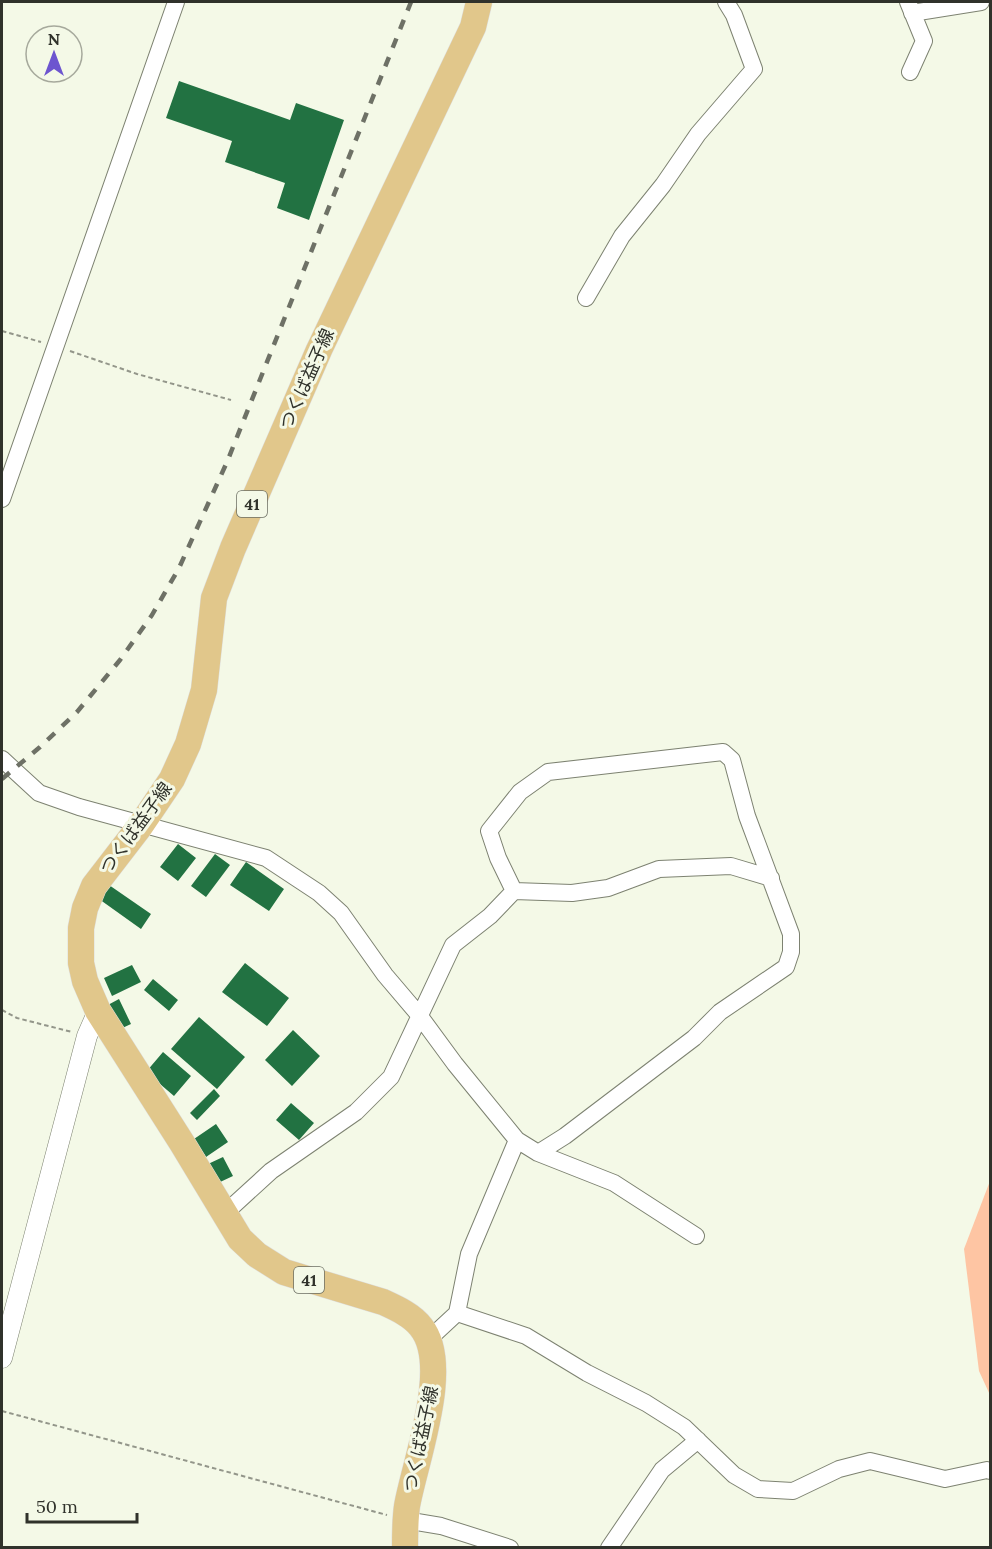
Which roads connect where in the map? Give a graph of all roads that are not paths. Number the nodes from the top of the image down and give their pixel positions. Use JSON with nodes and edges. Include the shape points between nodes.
{"nodes":[{"id":1,"x":176,"y":2,"type":"edge"},
{"id":2,"x":479,"y":2,"type":"edge"},
{"id":3,"x":726,"y":2,"type":"edge"},
{"id":4,"x":981,"y":2,"type":"edge"},
{"id":5,"x":910,"y":7,"type":"edge"},
{"id":6,"x":910,"y":72,"type":"dead end"},
{"id":7,"x":586,"y":298,"type":"dead end"},
{"id":8,"x":2,"y":499,"type":"edge"},
{"id":9,"x":2,"y":759,"type":"edge"},
{"id":10,"x":141,"y":825,"type":"junction"},
{"id":11,"x":771,"y":878,"type":"junction"},
{"id":12,"x":514,"y":891,"type":"junction"},
{"id":13,"x":98,"y":1011,"type":"junction"},
{"id":14,"x":418,"y":1016,"type":"junction"},
{"id":15,"x":517,"y":1140,"type":"junction"},
{"id":16,"x":538,"y":1153,"type":"junction"},
{"id":17,"x":224,"y":1214,"type":"junction"},
{"id":18,"x":696,"y":1236,"type":"dead end"},
{"id":19,"x":457,"y":1312,"type":"junction"},
{"id":20,"x":429,"y":1339,"type":"junction"},
{"id":21,"x":2,"y":1358,"type":"edge"},
{"id":22,"x":698,"y":1440,"type":"junction"},
{"id":23,"x":990,"y":1471,"type":"edge"},
{"id":24,"x":405,"y":1520,"type":"junction"},
{"id":25,"x":405,"y":1548,"type":"edge"},
{"id":26,"x":510,"y":1548,"type":"edge"},
{"id":27,"x":609,"y":1548,"type":"edge"}],
"edges":[{"from":1,"to":8,"type":"street"},
{"from":2,"to":10,"type":"main road","name":"つくば益子線","number":"41","via":[[473,27],[319,350],[233,548],[214,598],[204,690],[188,744],[172,779]]},
{"from":3,"to":7,"type":"street","via":[[754,69],[698,134],[622,236]]},
{"from":4,"to":5,"type":"street"},
{"from":5,"to":6,"type":"street","via":[[924,41]]},
{"from":9,"to":10,"type":"street","via":[[39,793]]},
{"from":10,"to":13,"type":"main road","name":"つくば益子線","number":"41","via":[[94,886],[85,908],[81,963]]},
{"from":10,"to":14,"type":"street","via":[[266,858],[319,893],[341,913]]},
{"from":11,"to":12,"type":"street","via":[[730,866],[658,869],[608,888],[572,893]]},
{"from":11,"to":12,"type":"street","via":[[747,816],[732,760],[723,752],[548,772],[520,792],[489,831]]},
{"from":11,"to":16,"type":"street","via":[[791,934],[786,967],[720,1012],[694,1038]]},
{"from":12,"to":14,"type":"street","via":[[453,945]]},
{"from":13,"to":17,"type":"main road","name":"つくば益子線","number":"41"},
{"from":13,"to":21,"type":"street","via":[[87,1036]]},
{"from":14,"to":15,"type":"street"},
{"from":14,"to":17,"type":"street","via":[[391,1077],[356,1112],[271,1171]]},
{"from":15,"to":16,"type":"street"},
{"from":15,"to":19,"type":"street","via":[[469,1254]]},
{"from":16,"to":18,"type":"street","via":[[614,1184]]},
{"from":17,"to":20,"type":"main road","name":"つくば益子線","number":"41","via":[[240,1239],[284,1272],[383,1302],[410,1316]]},
{"from":19,"to":20,"type":"street"},
{"from":19,"to":22,"type":"street","via":[[526,1336],[646,1403]]},
{"from":20,"to":24,"type":"main road","name":"つくば益子線","via":[[435,1377]]},
{"from":22,"to":23,"type":"street","via":[[734,1475],[758,1489],[793,1491],[839,1469],[870,1461],[945,1479]]},
{"from":22,"to":27,"type":"street","via":[[662,1470]]},
{"from":24,"to":25,"type":"main road","name":"つくば益子線"},
{"from":24,"to":26,"type":"street","via":[[441,1526]]}]}
